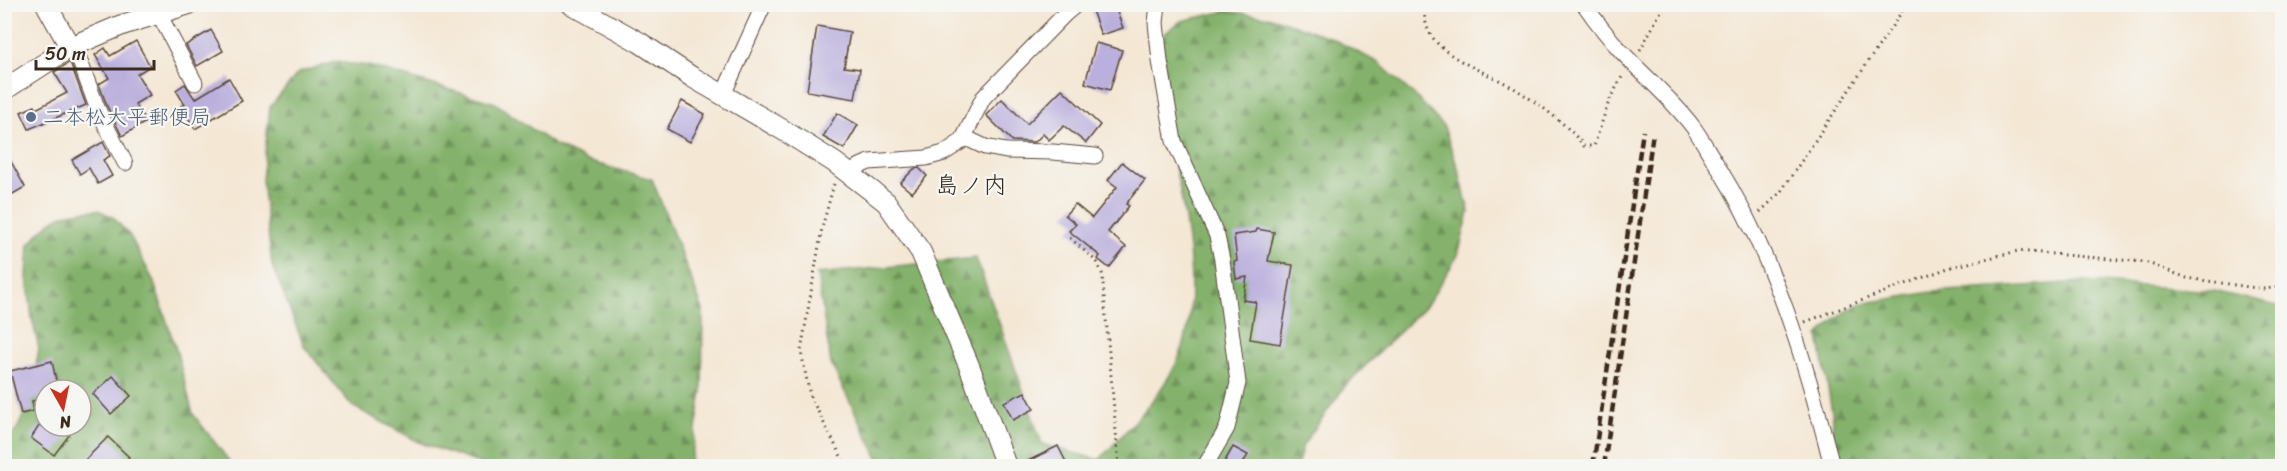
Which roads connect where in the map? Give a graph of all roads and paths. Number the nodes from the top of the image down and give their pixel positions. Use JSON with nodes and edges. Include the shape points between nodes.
{"nodes":[{"id":1,"x":46,"y":4,"type":"edge"},
{"id":2,"x":189,"y":4,"type":"edge"},
{"id":3,"x":571,"y":4,"type":"edge"},
{"id":4,"x":764,"y":4,"type":"edge"},
{"id":5,"x":1077,"y":4,"type":"edge"},
{"id":6,"x":1158,"y":4,"type":"edge"},
{"id":7,"x":1424,"y":4,"type":"edge"},
{"id":8,"x":1584,"y":4,"type":"edge"},
{"id":9,"x":1665,"y":4,"type":"edge"},
{"id":10,"x":1907,"y":4,"type":"edge"},
{"id":11,"x":159,"y":14,"type":"junction"},
{"id":12,"x":70,"y":47,"type":"junction"},
{"id":13,"x":1631,"y":61,"type":"junction"},
{"id":14,"x":195,"y":83,"type":"dead end"},
{"id":15,"x":4,"y":90,"type":"edge"},
{"id":16,"x":723,"y":95,"type":"junction"},
{"id":17,"x":964,"y":137,"type":"junction"},
{"id":18,"x":1095,"y":156,"type":"dead end"},
{"id":19,"x":125,"y":163,"type":"dead end"},
{"id":20,"x":846,"y":171,"type":"junction"},
{"id":21,"x":1749,"y":221,"type":"junction"},
{"id":22,"x":1070,"y":238,"type":"dead end"},
{"id":23,"x":2283,"y":287,"type":"edge"},
{"id":24,"x":1792,"y":326,"type":"junction"},
{"id":25,"x":846,"y":466,"type":"edge"},
{"id":26,"x":1006,"y":466,"type":"edge"},
{"id":27,"x":1119,"y":466,"type":"edge"},
{"id":28,"x":1205,"y":466,"type":"edge"},
{"id":29,"x":1832,"y":466,"type":"edge"}],
"edges":[{"from":1,"to":12,"type":"street"},
{"from":2,"to":11,"type":"street"},
{"from":3,"to":16,"type":"street"},
{"from":4,"to":16,"type":"street"},
{"from":5,"to":17,"type":"street","via":[[982,98]]},
{"from":6,"to":28,"type":"street","via":[[1160,61],[1174,141],[1217,236],[1238,383],[1227,428]]},
{"from":7,"to":13,"type":"path","via":[[1430,34],[1445,51],[1516,89],[1574,133],[1584,146],[1594,146],[1609,101]]},
{"from":8,"to":13,"type":"street"},
{"from":9,"to":13,"type":"path"},
{"from":10,"to":21,"type":"path","via":[[1780,193]]},
{"from":11,"to":12,"type":"street"},
{"from":11,"to":14,"type":"street"},
{"from":12,"to":15,"type":"street"},
{"from":12,"to":19,"type":"street"},
{"from":13,"to":21,"type":"street","via":[[1694,128]]},
{"from":16,"to":20,"type":"street"},
{"from":17,"to":18,"type":"street","via":[[1006,151]]},
{"from":17,"to":20,"type":"street","via":[[944,153],[869,162]]},
{"from":20,"to":25,"type":"path","via":[[837,175],[822,228],[801,351],[810,396]]},
{"from":20,"to":26,"type":"street","via":[[886,202],[921,252]]},
{"from":21,"to":24,"type":"street"},
{"from":22,"to":27,"type":"path","via":[[1097,262],[1102,273]]},
{"from":23,"to":24,"type":"path","via":[[2263,289],[2187,278],[2145,262],[2018,251],[1948,268]]},
{"from":24,"to":29,"type":"street"}]}
